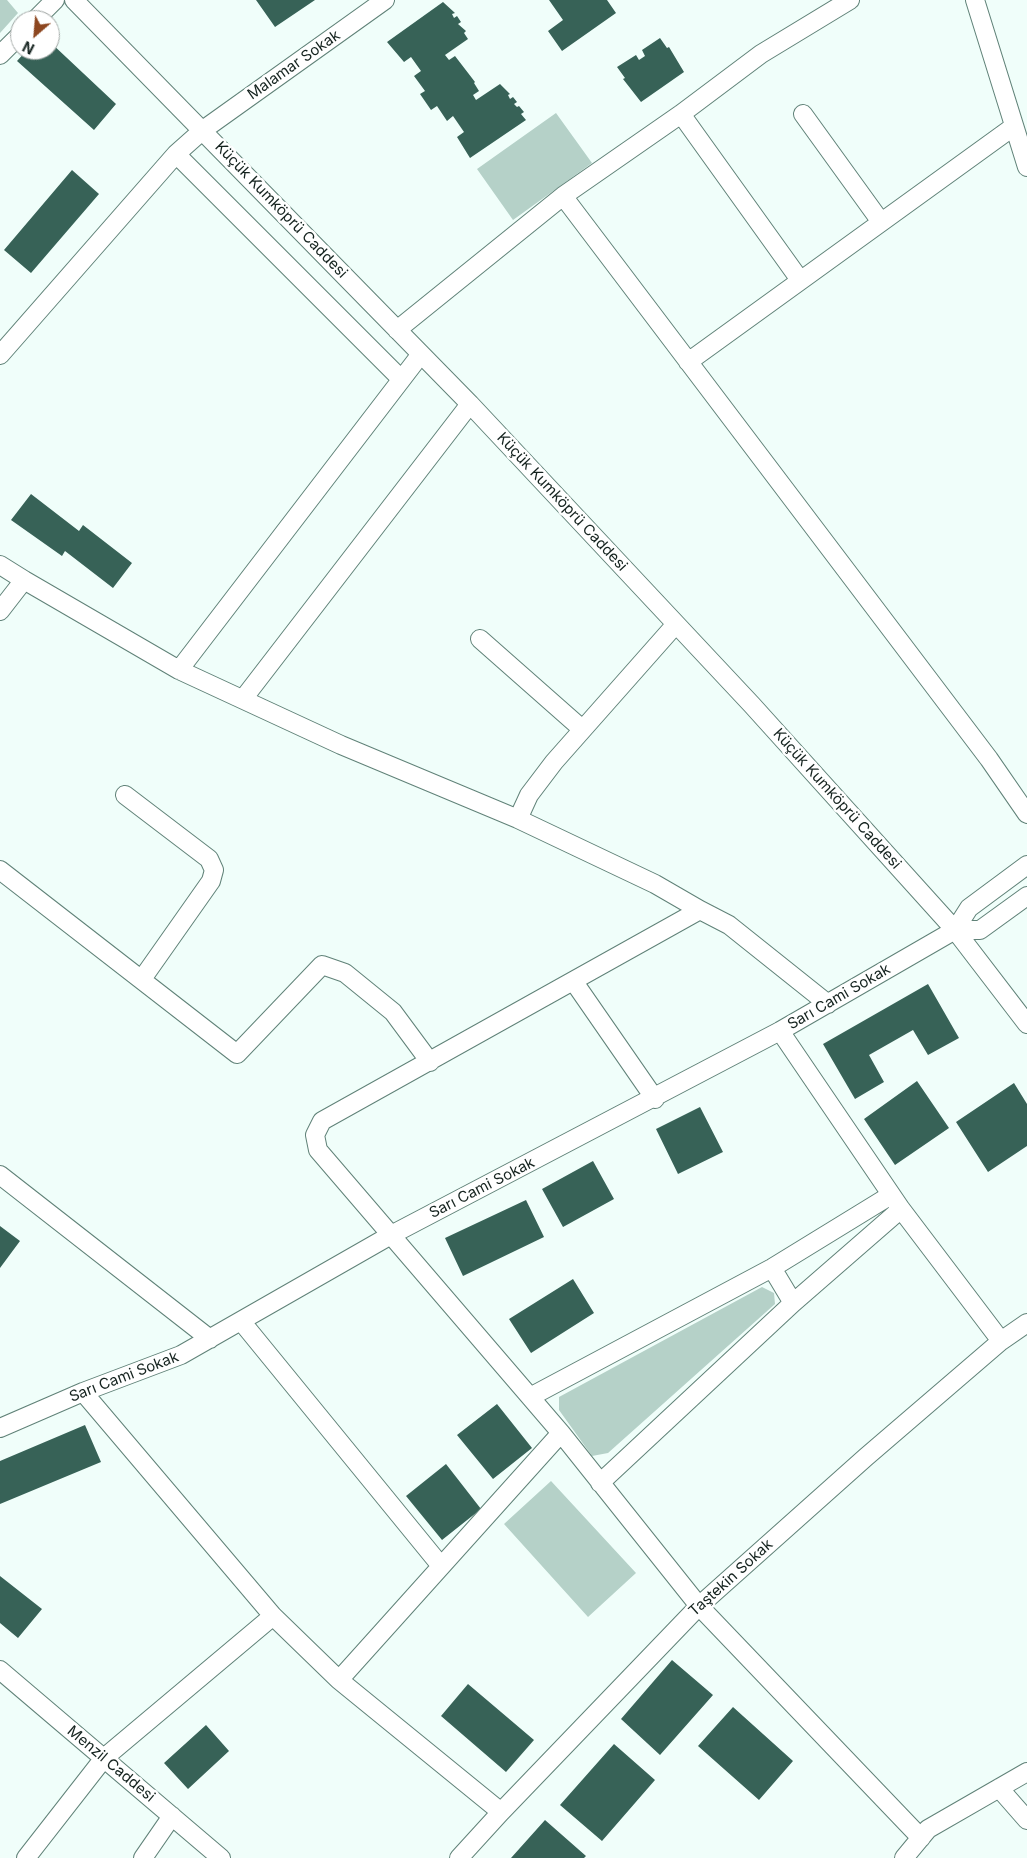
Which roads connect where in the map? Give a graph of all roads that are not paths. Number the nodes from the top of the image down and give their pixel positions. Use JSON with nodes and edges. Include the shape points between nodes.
{"nodes":[{"id":1,"x":54,"y":0,"type":"edge"},
{"id":2,"x":74,"y":0,"type":"edge"},
{"id":3,"x":385,"y":0,"type":"edge"},
{"id":4,"x":850,"y":0,"type":"edge"},
{"id":5,"x":975,"y":0,"type":"edge"},
{"id":6,"x":44,"y":10,"type":"edge"},
{"id":7,"x":10,"y":45,"type":"edge"},
{"id":8,"x":0,"y":55,"type":"edge"},
{"id":9,"x":681,"y":114,"type":"junction"},
{"id":10,"x":803,"y":114,"type":"dead end"},
{"id":11,"x":1013,"y":127,"type":"junction"},
{"id":12,"x":202,"y":130,"type":"junction"},
{"id":13,"x":176,"y":154,"type":"junction"},
{"id":14,"x":1027,"y":167,"type":"edge"},
{"id":15,"x":563,"y":196,"type":"junction"},
{"id":16,"x":881,"y":222,"type":"junction"},
{"id":17,"x":800,"y":280,"type":"junction"},
{"id":18,"x":397,"y":330,"type":"junction"},
{"id":19,"x":421,"y":354,"type":"junction"},
{"id":20,"x":0,"y":355,"type":"edge"},
{"id":21,"x":688,"y":362,"type":"junction"},
{"id":22,"x":401,"y":380,"type":"junction"},
{"id":23,"x":470,"y":404,"type":"junction"},
{"id":24,"x":0,"y":565,"type":"edge"},
{"id":25,"x":24,"y":580,"type":"junction"},
{"id":26,"x":0,"y":612,"type":"edge"},
{"id":27,"x":676,"y":624,"type":"junction"},
{"id":28,"x":480,"y":639,"type":"dead end"},
{"id":29,"x":179,"y":670,"type":"junction"},
{"id":30,"x":243,"y":699,"type":"junction"},
{"id":31,"x":582,"y":729,"type":"junction"},
{"id":32,"x":125,"y":795,"type":"dead end"},
{"id":33,"x":1027,"y":814,"type":"edge"},
{"id":34,"x":518,"y":819,"type":"junction"},
{"id":35,"x":1027,"y":865,"type":"edge"},
{"id":36,"x":0,"y":870,"type":"edge"},
{"id":37,"x":1027,"y":896,"type":"edge"},
{"id":38,"x":700,"y":910,"type":"junction"},
{"id":39,"x":955,"y":930,"type":"junction"},
{"id":40,"x":142,"y":980,"type":"junction"},
{"id":41,"x":574,"y":982,"type":"junction"},
{"id":42,"x":828,"y":1004,"type":"junction"},
{"id":43,"x":1027,"y":1024,"type":"edge"},
{"id":44,"x":780,"y":1032,"type":"junction"},
{"id":45,"x":430,"y":1062,"type":"junction"},
{"id":46,"x":655,"y":1098,"type":"junction"},
{"id":47,"x":0,"y":1175,"type":"edge"},
{"id":48,"x":896,"y":1202,"type":"junction"},
{"id":49,"x":391,"y":1235,"type":"junction"},
{"id":50,"x":772,"y":1268,"type":"junction"},
{"id":51,"x":793,"y":1303,"type":"junction"},
{"id":52,"x":241,"y":1321,"type":"junction"},
{"id":53,"x":1027,"y":1323,"type":"edge"},
{"id":54,"x":210,"y":1339,"type":"junction"},
{"id":55,"x":1001,"y":1341,"type":"junction"},
{"id":56,"x":83,"y":1392,"type":"junction"},
{"id":57,"x":530,"y":1397,"type":"junction"},
{"id":58,"x":0,"y":1428,"type":"edge"},
{"id":59,"x":561,"y":1433,"type":"junction"},
{"id":60,"x":600,"y":1483,"type":"junction"},
{"id":61,"x":441,"y":1566,"type":"junction"},
{"id":62,"x":699,"y":1606,"type":"junction"},
{"id":63,"x":273,"y":1616,"type":"junction"},
{"id":64,"x":0,"y":1670,"type":"edge"},
{"id":65,"x":340,"y":1680,"type":"junction"},
{"id":66,"x":104,"y":1758,"type":"junction"},
{"id":67,"x":1027,"y":1772,"type":"edge"},
{"id":68,"x":999,"y":1788,"type":"junction"},
{"id":69,"x":500,"y":1812,"type":"junction"},
{"id":70,"x":172,"y":1816,"type":"junction"},
{"id":71,"x":1027,"y":1820,"type":"edge"},
{"id":72,"x":921,"y":1838,"type":"junction"},
{"id":73,"x":26,"y":1858,"type":"edge"},
{"id":74,"x":143,"y":1858,"type":"edge"},
{"id":75,"x":221,"y":1858,"type":"edge"},
{"id":76,"x":459,"y":1858,"type":"edge"},
{"id":77,"x":904,"y":1858,"type":"edge"}],
"edges":[{"from":1,"to":6,"type":"street"},
{"from":2,"to":12,"type":"street","name":"Küçük Kumköprü Caddesi"},
{"from":3,"to":12,"type":"street","name":"Malamar Sokak"},
{"from":4,"to":9,"type":"street","via":[[761,54]]},
{"from":5,"to":11,"type":"street"},
{"from":7,"to":8,"type":"street"},
{"from":9,"to":15,"type":"street"},
{"from":9,"to":17,"type":"street"},
{"from":10,"to":16,"type":"street"},
{"from":11,"to":14,"type":"street"},
{"from":11,"to":16,"type":"street"},
{"from":12,"to":13,"type":"street","name":"Malamar Sokak"},
{"from":12,"to":18,"type":"street","name":"Küçük Kumköprü Caddesi"},
{"from":13,"to":20,"type":"street","name":"Malamar Sokak"},
{"from":13,"to":22,"type":"street"},
{"from":15,"to":18,"type":"street"},
{"from":15,"to":21,"type":"street"},
{"from":16,"to":17,"type":"street"},
{"from":17,"to":21,"type":"street"},
{"from":18,"to":19,"type":"street","name":"Küçük Kumköprü Caddesi"},
{"from":19,"to":22,"type":"street"},
{"from":19,"to":23,"type":"street","name":"Küçük Kumköprü Caddesi"},
{"from":21,"to":33,"type":"street","via":[[989,759]]},
{"from":22,"to":29,"type":"street"},
{"from":23,"to":27,"type":"street","name":"Küçük Kumköprü Caddesi"},
{"from":23,"to":30,"type":"street"},
{"from":24,"to":25,"type":"street"},
{"from":25,"to":26,"type":"street"},
{"from":25,"to":29,"type":"street"},
{"from":27,"to":31,"type":"street"},
{"from":27,"to":39,"type":"street","name":"Küçük Kumköprü Caddesi"},
{"from":28,"to":31,"type":"street"},
{"from":29,"to":30,"type":"street"},
{"from":30,"to":34,"type":"street","via":[[342,745]]},
{"from":31,"to":34,"type":"street","via":[[529,794]]},
{"from":32,"to":40,"type":"street","via":[[209,859],[214,870],[212,881]]},
{"from":34,"to":38,"type":"street","via":[[655,884]]},
{"from":35,"to":39,"type":"street","name":"Sarı Cami Sokak","via":[[969,908]]},
{"from":36,"to":40,"type":"street"},
{"from":37,"to":39,"type":"street","via":[[980,930]]},
{"from":38,"to":41,"type":"street"},
{"from":38,"to":42,"type":"street","via":[[728,925]]},
{"from":39,"to":42,"type":"street","name":"Sarı Cami Sokak"},
{"from":39,"to":43,"type":"street","name":"Küçük Kumköprü Caddesi"},
{"from":40,"to":45,"type":"street","via":[[237,1054],[322,965],[345,973],[393,1012]]},
{"from":41,"to":45,"type":"street"},
{"from":41,"to":46,"type":"street"},
{"from":42,"to":44,"type":"street","name":"Sarı Cami Sokak"},
{"from":44,"to":46,"type":"street","name":"Sarı Cami Sokak"},
{"from":44,"to":48,"type":"street"},
{"from":45,"to":49,"type":"street","via":[[322,1121],[315,1135],[318,1150]]},
{"from":46,"to":49,"type":"street","name":"Sarı Cami Sokak"},
{"from":47,"to":54,"type":"street"},
{"from":48,"to":50,"type":"street"},
{"from":48,"to":51,"type":"street"},
{"from":48,"to":55,"type":"street"},
{"from":49,"to":52,"type":"street","name":"Sarı Cami Sokak"},
{"from":49,"to":57,"type":"street"},
{"from":50,"to":51,"type":"street"},
{"from":50,"to":57,"type":"street"},
{"from":51,"to":60,"type":"street"},
{"from":52,"to":54,"type":"street","name":"Sarı Cami Sokak"},
{"from":52,"to":61,"type":"street"},
{"from":53,"to":55,"type":"street","name":"Taştekin Sokak"},
{"from":54,"to":56,"type":"street","name":"Sarı Cami Sokak","via":[[181,1355]]},
{"from":55,"to":62,"type":"street","name":"Taştekin Sokak"},
{"from":56,"to":58,"type":"street","name":"Sarı Cami Sokak"},
{"from":56,"to":63,"type":"street"},
{"from":57,"to":59,"type":"street"},
{"from":59,"to":60,"type":"street"},
{"from":59,"to":61,"type":"street"},
{"from":60,"to":62,"type":"street"},
{"from":61,"to":65,"type":"street"},
{"from":62,"to":69,"type":"street","name":"Taştekin Sokak"},
{"from":62,"to":72,"type":"street"},
{"from":63,"to":65,"type":"street"},
{"from":63,"to":66,"type":"street"},
{"from":64,"to":66,"type":"street","name":"Menzil Caddesi"},
{"from":65,"to":69,"type":"street"},
{"from":66,"to":70,"type":"street","name":"Menzil Caddesi"},
{"from":66,"to":73,"type":"street"},
{"from":67,"to":68,"type":"street"},
{"from":68,"to":71,"type":"street"},
{"from":68,"to":72,"type":"street","via":[[928,1829]]},
{"from":69,"to":76,"type":"street","name":"Taştekin Sokak"},
{"from":70,"to":74,"type":"street"},
{"from":70,"to":75,"type":"street","name":"Menzil Caddesi"},
{"from":72,"to":77,"type":"street"}]}
